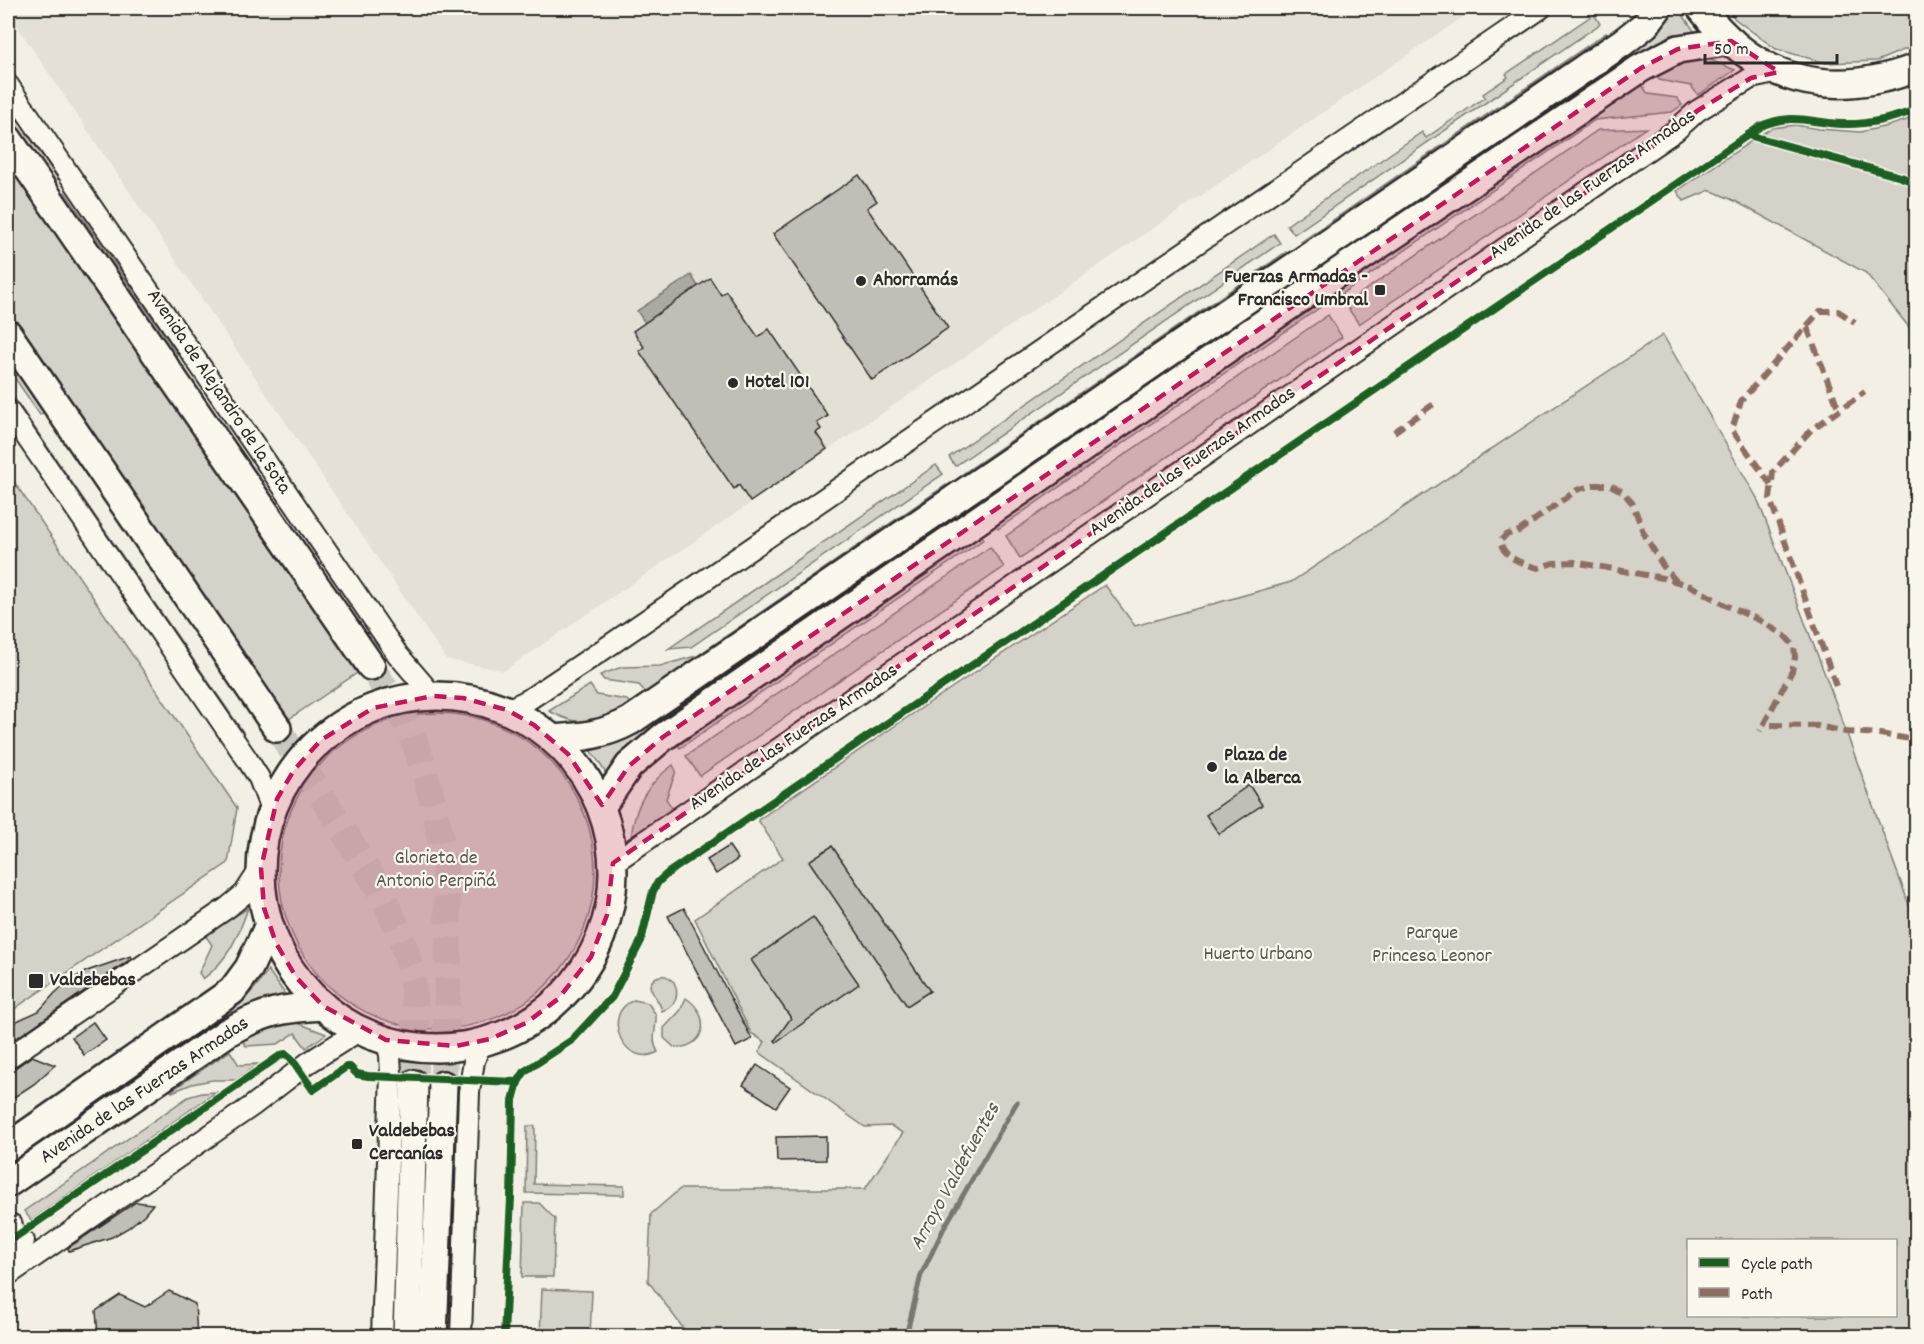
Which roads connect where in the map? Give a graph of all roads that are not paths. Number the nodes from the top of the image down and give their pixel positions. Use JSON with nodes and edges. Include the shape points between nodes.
{"nodes":[{"id":1,"x":1541,"y":8,"type":"edge"},
{"id":2,"x":1658,"y":8,"type":"edge"},
{"id":3,"x":1701,"y":8,"type":"edge"},
{"id":4,"x":1731,"y":41,"type":"junction"},
{"id":5,"x":1917,"y":68,"type":"edge"},
{"id":6,"x":1779,"y":72,"type":"junction"},
{"id":7,"x":8,"y":85,"type":"edge"},
{"id":8,"x":8,"y":139,"type":"edge"},
{"id":9,"x":8,"y":334,"type":"edge"},
{"id":10,"x":8,"y":410,"type":"edge"},
{"id":11,"x":371,"y":666,"type":"tunnel mouth"},
{"id":12,"x":433,"y":696,"type":"junction"},
{"id":13,"x":507,"y":710,"type":"junction"},
{"id":14,"x":277,"y":728,"type":"tunnel mouth"},
{"id":15,"x":553,"y":739,"type":"junction"},
{"id":16,"x":601,"y":807,"type":"junction"},
{"id":17,"x":272,"y":812,"type":"junction"},
{"id":18,"x":613,"y":863,"type":"junction"},
{"id":19,"x":261,"y":868,"type":"junction"},
{"id":20,"x":269,"y":925,"type":"junction"},
{"id":21,"x":323,"y":1006,"type":"junction"},
{"id":22,"x":360,"y":1030,"type":"junction"},
{"id":23,"x":386,"y":1040,"type":"junction"},
{"id":24,"x":481,"y":1042,"type":"junction"},
{"id":25,"x":8,"y":1058,"type":"edge"},
{"id":26,"x":414,"y":1084,"type":"tunnel mouth"},
{"id":27,"x":443,"y":1085,"type":"tunnel mouth"},
{"id":28,"x":8,"y":1147,"type":"edge"},
{"id":29,"x":8,"y":1183,"type":"edge"},
{"id":30,"x":8,"y":1275,"type":"edge"},
{"id":31,"x":382,"y":1336,"type":"edge"},
{"id":32,"x":408,"y":1336,"type":"edge"},
{"id":33,"x":433,"y":1336,"type":"edge"},
{"id":34,"x":461,"y":1336,"type":"edge"}],
"edges":[{"from":1,"to":13,"type":"street","via":[[610,645]]},
{"from":2,"to":15,"type":"street","via":[[1646,24],[1623,42],[630,721],[597,735]]},
{"from":3,"to":4,"type":"street"},
{"from":4,"to":6,"type":"street","via":[[1752,59]]},
{"from":4,"to":16,"type":"street","via":[[1678,49],[1631,74],[663,737],[629,766]]},
{"from":5,"to":6,"type":"street","via":[[1883,80],[1848,84],[1813,82]]},
{"from":6,"to":18,"type":"street","name":"Avenida de las Fuerzas Armadas","via":[[1751,78],[1697,111],[1675,131]]},
{"from":7,"to":12,"type":"street","name":"Avenida de Alejandro de la Sota","via":[[398,655]]},
{"from":8,"to":11,"type":"street","name":"Avenida de Alejandro de la Sota"},
{"from":9,"to":14,"type":"street"},
{"from":10,"to":17,"type":"street","via":[[247,759]]},
{"from":12,"to":13,"type":"street","via":[[463,698]]},
{"from":12,"to":17,"type":"street","via":[[373,708],[338,727],[294,770]]},
{"from":13,"to":15,"type":"street"},
{"from":15,"to":16,"type":"street","via":[[581,770]]},
{"from":16,"to":18,"type":"street"},
{"from":17,"to":19,"type":"street"},
{"from":18,"to":24,"type":"street","via":[[607,915],[591,957],[575,980],[558,999],[526,1023]]},
{"from":19,"to":20,"type":"street"},
{"from":19,"to":25,"type":"street","via":[[244,894],[227,908]]},
{"from":20,"to":21,"type":"street","via":[[290,969]]},
{"from":20,"to":28,"type":"street","name":"Avenida de las Fuerzas Armadas","via":[[249,968],[232,991]]},
{"from":21,"to":22,"type":"street"},
{"from":21,"to":29,"type":"street","name":"Avenida de las Fuerzas Armadas","via":[[273,1011],[252,1018]]},
{"from":22,"to":23,"type":"street"},
{"from":22,"to":30,"type":"street"},
{"from":23,"to":24,"type":"street","via":[[435,1048]]},
{"from":23,"to":31,"type":"street","via":[[391,1072]]},
{"from":24,"to":34,"type":"street","via":[[469,1092]]},
{"from":26,"to":32,"type":"street"},
{"from":27,"to":33,"type":"street"}]}
